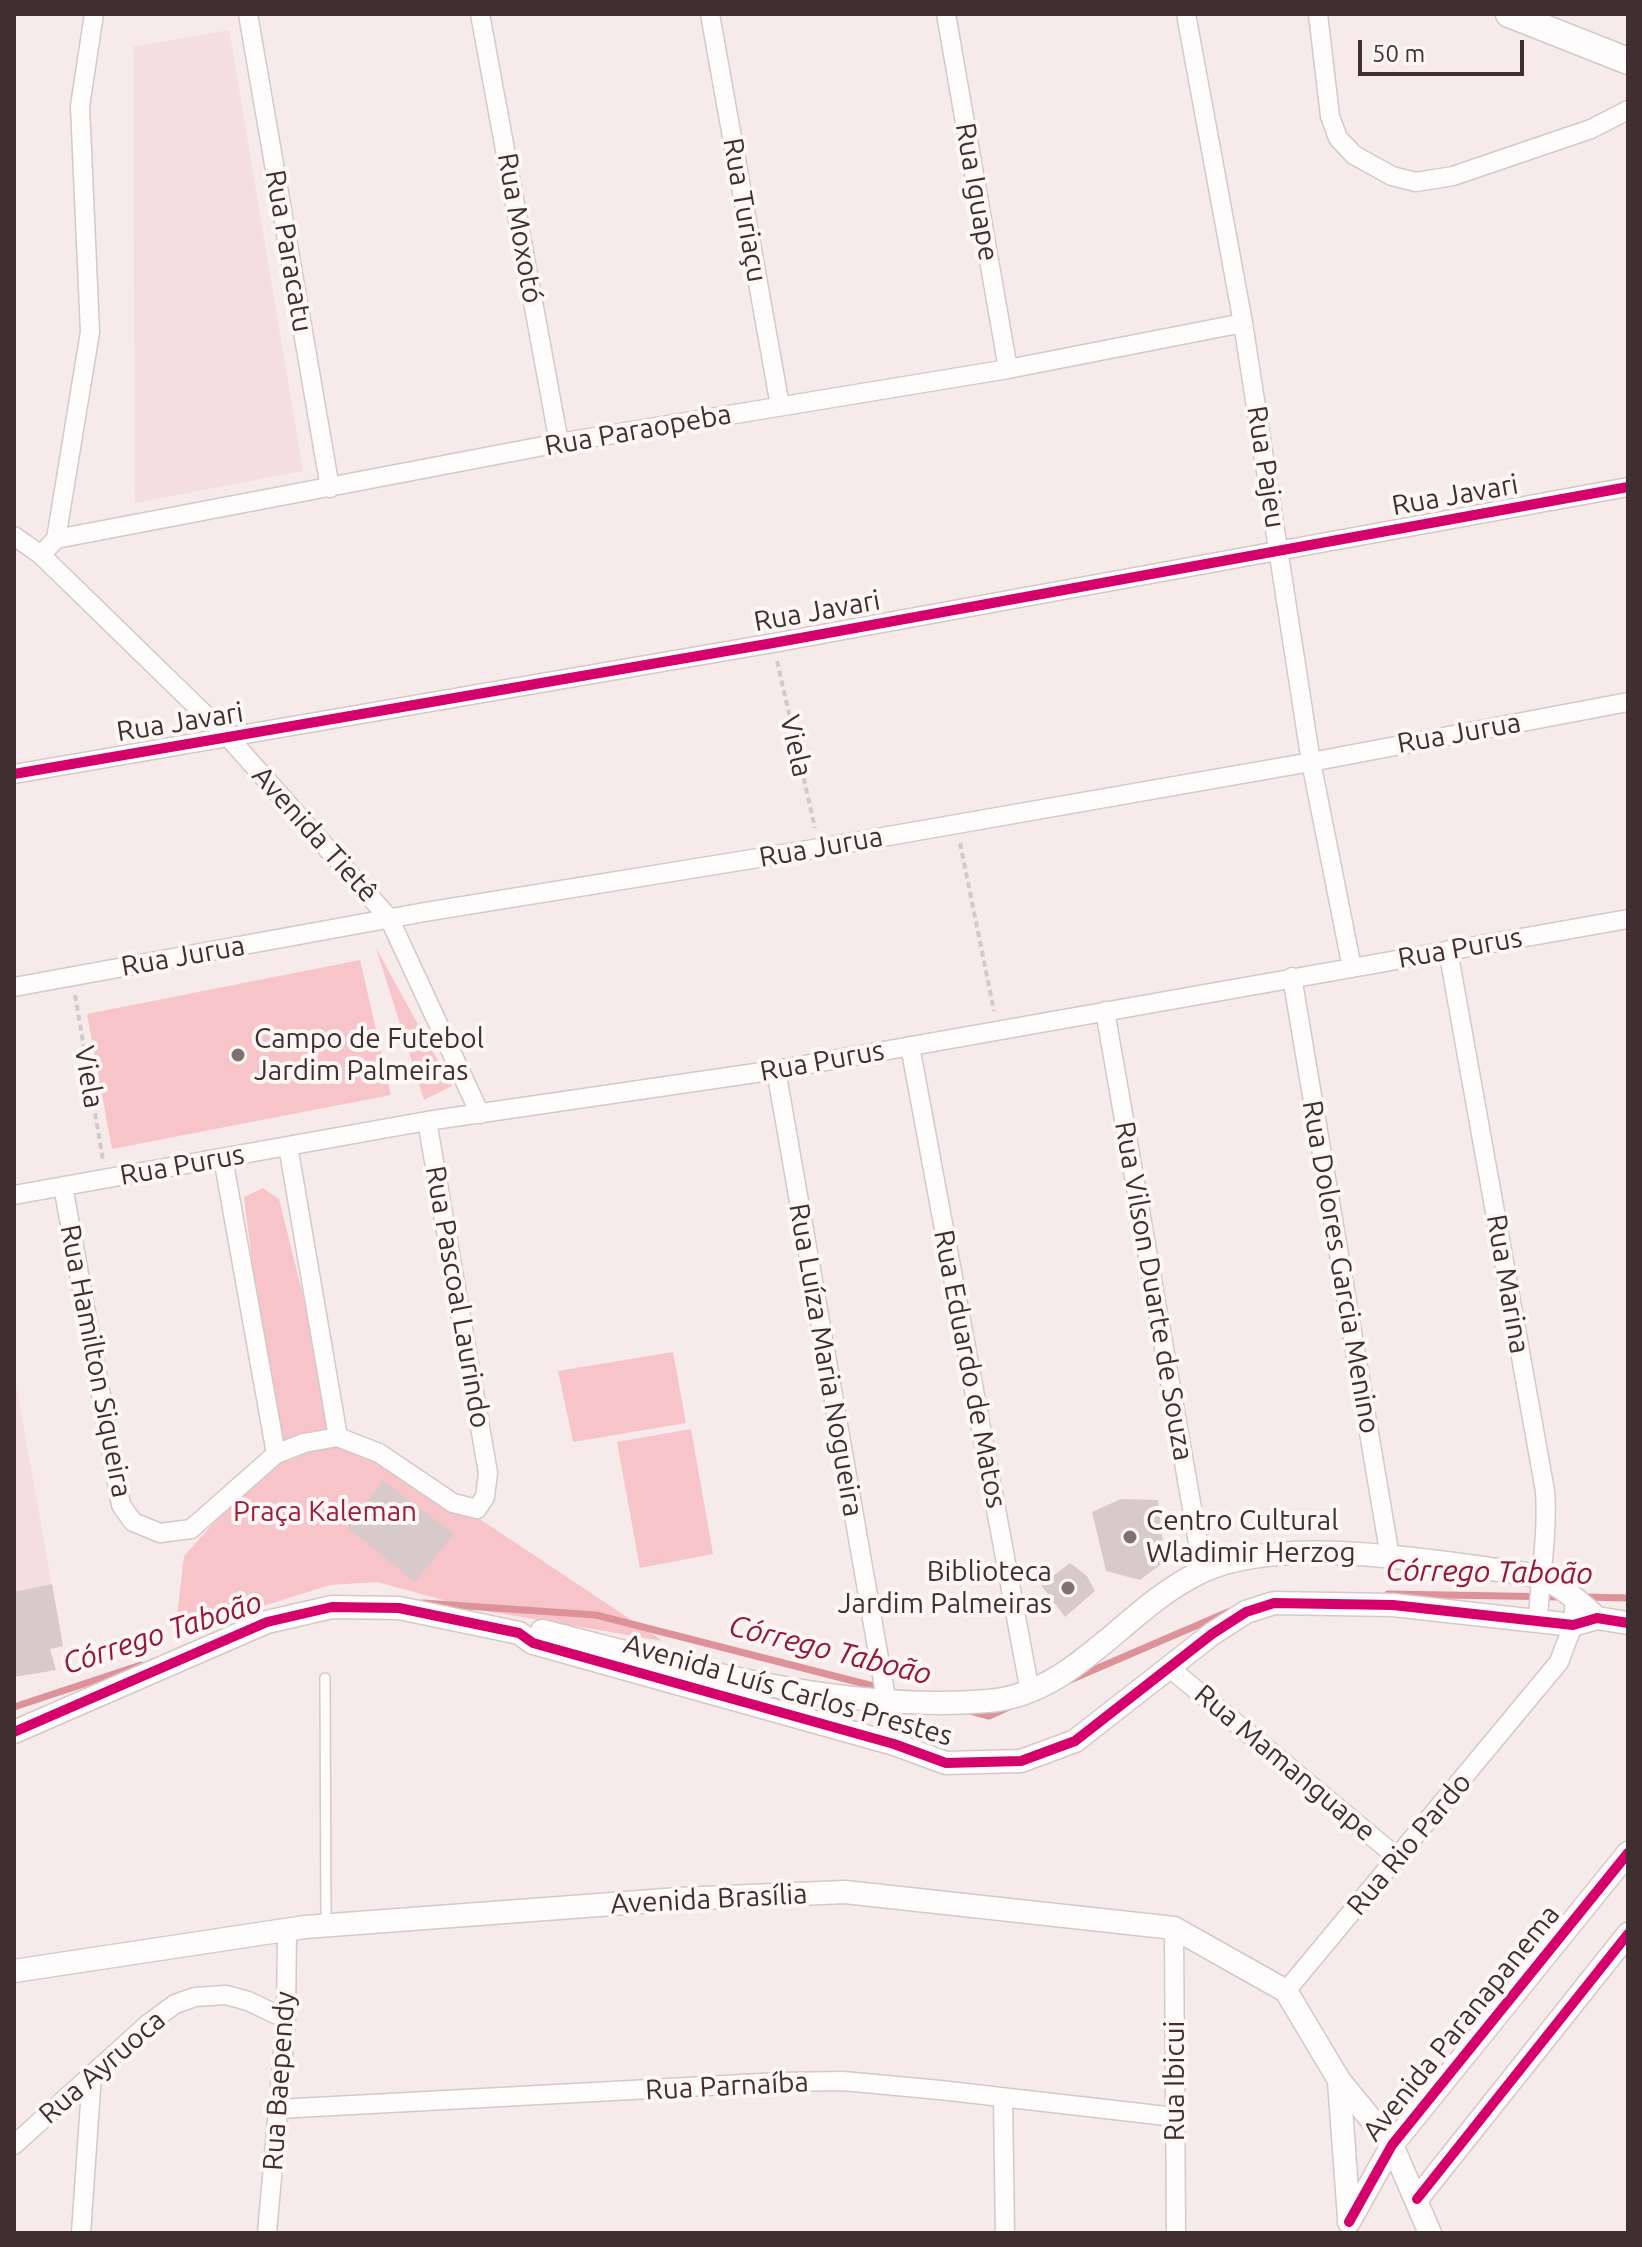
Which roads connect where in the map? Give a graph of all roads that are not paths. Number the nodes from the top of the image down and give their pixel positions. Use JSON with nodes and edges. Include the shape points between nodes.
{"nodes":[{"id":1,"x":94,"y":14,"type":"edge"},
{"id":2,"x":248,"y":14,"type":"edge"},
{"id":3,"x":480,"y":14,"type":"edge"},
{"id":4,"x":710,"y":14,"type":"edge"},
{"id":5,"x":946,"y":14,"type":"edge"},
{"id":6,"x":1186,"y":14,"type":"edge"},
{"id":7,"x":1318,"y":14,"type":"edge"},
{"id":8,"x":1509,"y":14,"type":"edge"},
{"id":9,"x":1628,"y":61,"type":"edge"},
{"id":10,"x":1628,"y":110,"type":"edge"},
{"id":11,"x":1243,"y":323,"type":"junction"},
{"id":12,"x":1008,"y":369,"type":"junction"},
{"id":13,"x":780,"y":406,"type":"junction"},
{"id":14,"x":559,"y":443,"type":"junction"},
{"id":15,"x":1628,"y":487,"type":"edge"},
{"id":16,"x":330,"y":488,"type":"junction"},
{"id":17,"x":14,"y":536,"type":"edge"},
{"id":18,"x":56,"y":539,"type":"junction"},
{"id":19,"x":1279,"y":552,"type":"junction"},
{"id":20,"x":41,"y":555,"type":"junction"},
{"id":21,"x":1628,"y":702,"type":"edge"},
{"id":22,"x":230,"y":739,"type":"junction"},
{"id":23,"x":1311,"y":762,"type":"junction"},
{"id":24,"x":14,"y":774,"type":"edge"},
{"id":25,"x":389,"y":918,"type":"junction"},
{"id":26,"x":1628,"y":919,"type":"edge"},
{"id":27,"x":1448,"y":950,"type":"junction"},
{"id":28,"x":1352,"y":968,"type":"junction"},
{"id":29,"x":1292,"y":977,"type":"junction"},
{"id":30,"x":14,"y":987,"type":"edge"},
{"id":31,"x":1105,"y":1011,"type":"junction"},
{"id":32,"x":910,"y":1046,"type":"junction"},
{"id":33,"x":776,"y":1070,"type":"junction"},
{"id":34,"x":480,"y":1114,"type":"junction"},
{"id":35,"x":427,"y":1121,"type":"junction"},
{"id":36,"x":288,"y":1146,"type":"junction"},
{"id":37,"x":223,"y":1158,"type":"junction"},
{"id":38,"x":63,"y":1186,"type":"junction"},
{"id":39,"x":14,"y":1195,"type":"edge"},
{"id":40,"x":338,"y":1437,"type":"junction"},
{"id":41,"x":276,"y":1454,"type":"junction"},
{"id":42,"x":1390,"y":1557,"type":"junction"},
{"id":43,"x":1203,"y":1571,"type":"junction"},
{"id":44,"x":1540,"y":1577,"type":"junction"},
{"id":45,"x":1575,"y":1598,"type":"junction"},
{"id":46,"x":1597,"y":1618,"type":"junction"},
{"id":47,"x":1538,"y":1620,"type":"junction"},
{"id":48,"x":1628,"y":1623,"type":"edge"},
{"id":49,"x":1573,"y":1625,"type":"junction"},
{"id":50,"x":519,"y":1633,"type":"junction"},
{"id":51,"x":1171,"y":1669,"type":"junction"},
{"id":52,"x":325,"y":1678,"type":"dead end"},
{"id":53,"x":1030,"y":1692,"type":"junction"},
{"id":54,"x":885,"y":1703,"type":"junction"},
{"id":55,"x":14,"y":1732,"type":"edge"},
{"id":56,"x":894,"y":1744,"type":"junction"},
{"id":57,"x":1628,"y":1853,"type":"edge"},
{"id":58,"x":1398,"y":1858,"type":"junction"},
{"id":59,"x":326,"y":1926,"type":"junction"},
{"id":60,"x":1174,"y":1928,"type":"junction"},
{"id":61,"x":287,"y":1929,"type":"junction"},
{"id":62,"x":1628,"y":1934,"type":"edge"},
{"id":63,"x":14,"y":1971,"type":"edge"},
{"id":64,"x":1286,"y":1991,"type":"junction"},
{"id":65,"x":286,"y":2019,"type":"junction"},
{"id":66,"x":92,"y":2074,"type":"junction"},
{"id":67,"x":1339,"y":2080,"type":"junction"},
{"id":68,"x":1003,"y":2098,"type":"junction"},
{"id":69,"x":278,"y":2109,"type":"junction"},
{"id":70,"x":1175,"y":2117,"type":"junction"},
{"id":71,"x":14,"y":2145,"type":"edge"},
{"id":72,"x":1392,"y":2145,"type":"junction"},
{"id":73,"x":1417,"y":2199,"type":"junction"},
{"id":74,"x":1349,"y":2228,"type":"edge"},
{"id":75,"x":81,"y":2233,"type":"edge"},
{"id":76,"x":267,"y":2233,"type":"edge"},
{"id":77,"x":1005,"y":2233,"type":"edge"},
{"id":78,"x":1176,"y":2233,"type":"edge"},
{"id":79,"x":1430,"y":2233,"type":"edge"}],
"edges":[{"from":1,"to":18,"type":"street","via":[[80,106],[90,332]]},
{"from":2,"to":16,"type":"street","name":"Rua Paracatu"},
{"from":3,"to":14,"type":"street","name":"Rua Moxotó"},
{"from":4,"to":13,"type":"street","name":"Rua Turiaçu"},
{"from":5,"to":12,"type":"street","name":"Rua Iguape"},
{"from":6,"to":11,"type":"street","name":"Rua Pajeu"},
{"from":7,"to":10,"type":"street","via":[[1330,116],[1338,138],[1354,155],[1392,176],[1416,182],[1453,176],[1591,129]]},
{"from":8,"to":9,"type":"main road"},
{"from":11,"to":12,"type":"street","name":"Rua Paraopeba"},
{"from":11,"to":19,"type":"street","name":"Rua Pajeu"},
{"from":12,"to":13,"type":"street","name":"Rua Paraopeba"},
{"from":13,"to":14,"type":"street","name":"Rua Paraopeba"},
{"from":14,"to":16,"type":"street","name":"Rua Paraopeba"},
{"from":15,"to":19,"type":"street","name":"Rua Javari"},
{"from":16,"to":18,"type":"street","name":"Rua Paraopeba"},
{"from":17,"to":20,"type":"street","name":"Avenida Tietê"},
{"from":18,"to":20,"type":"street"},
{"from":19,"to":22,"type":"street","name":"Rua Javari"},
{"from":19,"to":23,"type":"street","name":"Rua Pajeu"},
{"from":20,"to":22,"type":"street","name":"Avenida Tietê"},
{"from":21,"to":23,"type":"street","name":"Rua Jurua"},
{"from":22,"to":24,"type":"street","name":"Rua Javari"},
{"from":22,"to":25,"type":"street","name":"Avenida Tietê"},
{"from":23,"to":25,"type":"street","name":"Rua Jurua"},
{"from":23,"to":28,"type":"street","name":"Rua Pajeu"},
{"from":25,"to":30,"type":"street","name":"Rua Jurua"},
{"from":25,"to":34,"type":"street","name":"Avenida Tietê"},
{"from":26,"to":27,"type":"street","name":"Rua Purus"},
{"from":27,"to":28,"type":"street","name":"Rua Purus"},
{"from":27,"to":44,"type":"street","name":"Rua Marina","via":[[1545,1491],[1547,1545]]},
{"from":28,"to":29,"type":"street","name":"Rua Purus"},
{"from":29,"to":31,"type":"street","name":"Rua Purus"},
{"from":29,"to":42,"type":"street","name":"Rua Dolores Garcia Menino"},
{"from":31,"to":32,"type":"street","name":"Rua Purus"},
{"from":31,"to":43,"type":"street","name":"Rua Vilson Duarte de Souza"},
{"from":32,"to":33,"type":"street","name":"Rua Purus"},
{"from":32,"to":53,"type":"street","name":"Rua Eduardo de Matos"},
{"from":33,"to":34,"type":"street","name":"Rua Purus"},
{"from":33,"to":54,"type":"street","name":"Rua Luíza Maria Nogueira"},
{"from":34,"to":35,"type":"street","name":"Rua Purus"},
{"from":35,"to":36,"type":"street","name":"Rua Purus"},
{"from":35,"to":40,"type":"street","name":"Rua Pascoal Laurindo","via":[[488,1473],[485,1497],[477,1509],[453,1503],[379,1453]]},
{"from":36,"to":37,"type":"street","name":"Rua Purus"},
{"from":36,"to":40,"type":"street"},
{"from":37,"to":38,"type":"street","name":"Rua Purus"},
{"from":37,"to":41,"type":"street"},
{"from":38,"to":39,"type":"street","name":"Rua Purus"},
{"from":38,"to":41,"type":"street","name":"Rua Hamilton Siqueira","via":[[121,1505],[133,1522],[160,1533],[191,1529]]},
{"from":40,"to":41,"type":"street"},
{"from":42,"to":43,"type":"street","name":"Avenida Luís Carlos Prestes","via":[[1262,1554]]},
{"from":42,"to":44,"type":"street","name":"Avenida Luís Carlos Prestes"},
{"from":43,"to":53,"type":"street","name":"Avenida Luís Carlos Prestes","via":[[1172,1589],[1062,1676]]},
{"from":44,"to":45,"type":"street","name":"Avenida Luís Carlos Prestes"},
{"from":44,"to":47,"type":"street","name":"Rua Marina"},
{"from":45,"to":46,"type":"street","name":"Avenida Luís Carlos Prestes"},
{"from":45,"to":49,"type":"street","name":"Rua Rio Pardo"},
{"from":46,"to":48,"type":"street","name":"Avenida Luís Carlos Prestes"},
{"from":46,"to":49,"type":"street","name":"Avenida Luís Carlos Prestes"},
{"from":47,"to":49,"type":"street","name":"Avenida Luís Carlos Prestes"},
{"from":47,"to":51,"type":"street","name":"Avenida Luís Carlos Prestes","via":[[1393,1605],[1274,1603],[1246,1612]]},
{"from":49,"to":58,"type":"street","name":"Rua Rio Pardo","via":[[1559,1662]]},
{"from":50,"to":54,"type":"street","name":"Avenida Luís Carlos Prestes","via":[[530,1628],[678,1665]]},
{"from":50,"to":55,"type":"street","name":"Avenida Luís Carlos Prestes","via":[[399,1608],[332,1607],[267,1622]]},
{"from":50,"to":56,"type":"street","name":"Avenida Luís Carlos Prestes","via":[[533,1643]]},
{"from":51,"to":56,"type":"street","name":"Avenida Luís Carlos Prestes","via":[[1075,1741],[1021,1761],[946,1763]]},
{"from":51,"to":58,"type":"street","name":"Rua Mamanguape"},
{"from":52,"to":59,"type":"lane"},
{"from":53,"to":54,"type":"street","name":"Avenida Luís Carlos Prestes","via":[[991,1701]]},
{"from":54,"to":56,"type":"street","name":"Rua Luíza Maria Nogueira"},
{"from":57,"to":72,"type":"street","name":"Avenida Paranapanema"},
{"from":58,"to":64,"type":"street","name":"Rua Rio Pardo"},
{"from":59,"to":60,"type":"street","name":"Avenida Brasília","via":[[845,1892]]},
{"from":59,"to":61,"type":"street","name":"Avenida Brasília"},
{"from":60,"to":64,"type":"street","name":"Avenida Brasília"},
{"from":60,"to":70,"type":"street","name":"Rua Ibicui"},
{"from":61,"to":63,"type":"street","name":"Avenida Brasília"},
{"from":61,"to":65,"type":"street","name":"Rua Baependy"},
{"from":62,"to":73,"type":"street"},
{"from":64,"to":67,"type":"street","name":"Avenida Brasília"},
{"from":65,"to":66,"type":"street","name":"Rua Ayruoca","via":[[226,1995],[195,1997],[148,2024]]},
{"from":65,"to":69,"type":"street","name":"Rua Baependy"},
{"from":66,"to":71,"type":"street","name":"Rua Ayruoca"},
{"from":66,"to":75,"type":"street"},
{"from":67,"to":72,"type":"street","name":"Avenida Brasília"},
{"from":67,"to":74,"type":"street","name":"Avenida Brasília"},
{"from":68,"to":69,"type":"street","name":"Rua Parnaíba","via":[[843,2081]]},
{"from":68,"to":70,"type":"street","name":"Rua Parnaíba"},
{"from":68,"to":77,"type":"street"},
{"from":69,"to":76,"type":"street","name":"Rua Baependy"},
{"from":70,"to":78,"type":"street","name":"Rua Ibicui"},
{"from":72,"to":73,"type":"street","name":"Avenida Brasília"},
{"from":72,"to":74,"type":"street","name":"Avenida Paranapanema"},
{"from":73,"to":79,"type":"street"}]}
